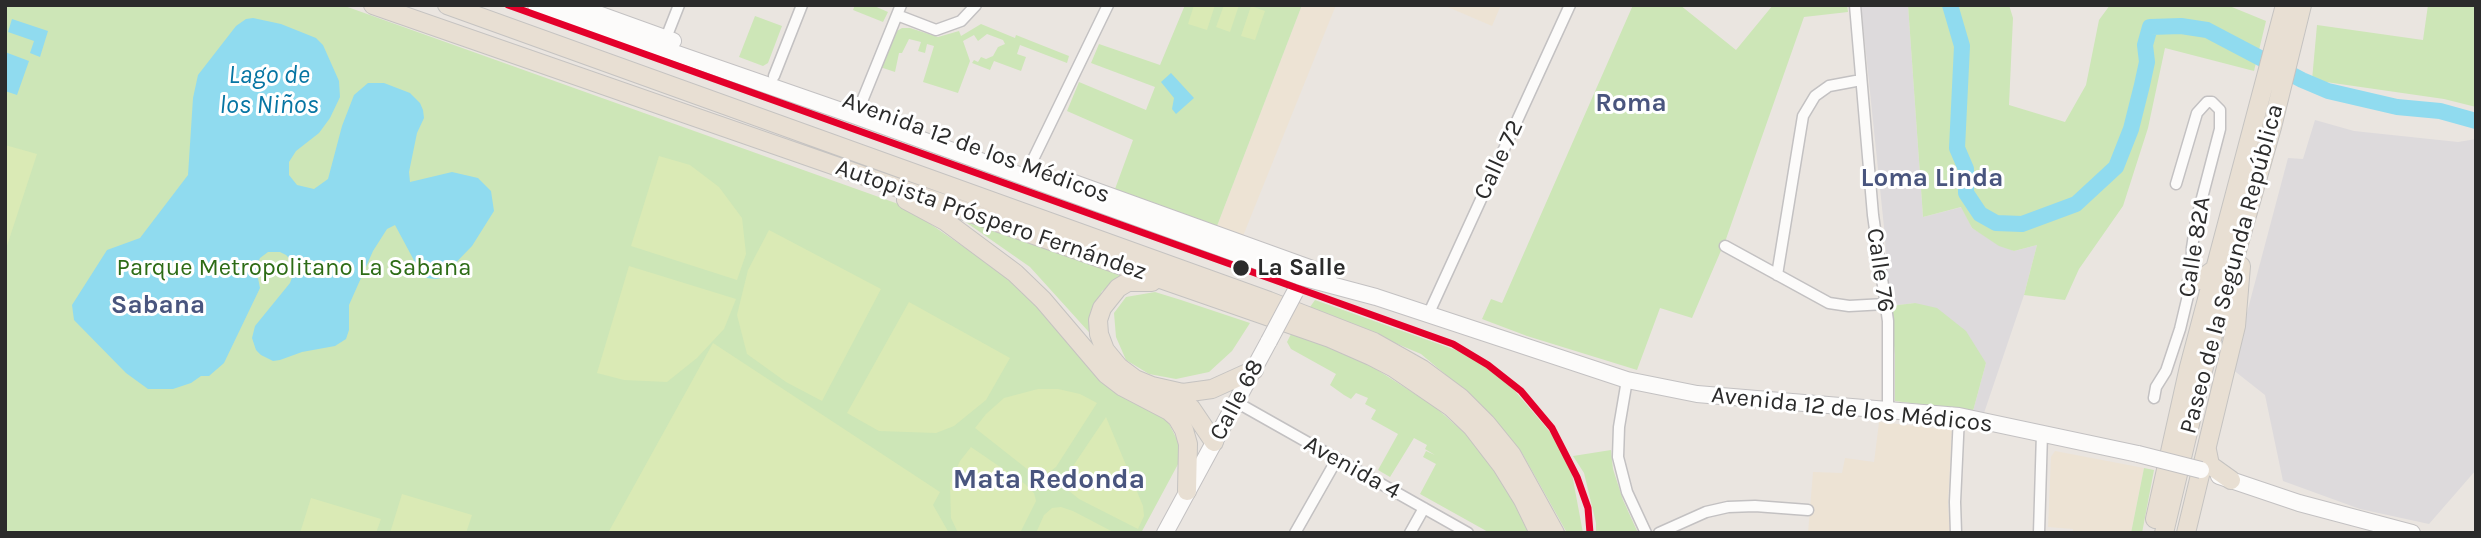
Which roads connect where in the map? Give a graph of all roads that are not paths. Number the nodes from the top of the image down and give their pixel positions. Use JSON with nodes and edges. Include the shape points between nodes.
{"nodes":[{"id":1,"x":373,"y":5,"type":"edge"},
{"id":2,"x":447,"y":5,"type":"edge"},
{"id":3,"x":536,"y":5,"type":"edge"},
{"id":4,"x":573,"y":5,"type":"edge"},
{"id":5,"x":679,"y":5,"type":"edge"},
{"id":6,"x":802,"y":5,"type":"edge"},
{"id":7,"x":976,"y":5,"type":"edge"},
{"id":8,"x":1108,"y":5,"type":"edge"},
{"id":9,"x":1570,"y":5,"type":"edge"},
{"id":10,"x":1855,"y":5,"type":"edge"},
{"id":11,"x":899,"y":10,"type":"edge"},
{"id":12,"x":2292,"y":12,"type":"edge"},
{"id":13,"x":666,"y":38,"type":"junction"},
{"id":14,"x":609,"y":62,"type":"junction"},
{"id":15,"x":548,"y":65,"type":"junction"},
{"id":16,"x":774,"y":76,"type":"junction"},
{"id":17,"x":1861,"y":80,"type":"junction"},
{"id":18,"x":858,"y":111,"type":"junction"},
{"id":19,"x":2263,"y":125,"type":"junction"},
{"id":20,"x":803,"y":155,"type":"junction"},
{"id":21,"x":1028,"y":172,"type":"junction"},
{"id":22,"x":2176,"y":184,"type":"dead end"},
{"id":23,"x":2245,"y":222,"type":"junction"},
{"id":24,"x":1725,"y":246,"type":"dead end"},
{"id":25,"x":2216,"y":268,"type":"junction"},
{"id":26,"x":1777,"y":275,"type":"junction"},
{"id":27,"x":1301,"y":278,"type":"junction"},
{"id":28,"x":2191,"y":283,"type":"junction"},
{"id":29,"x":1210,"y":297,"type":"junction"},
{"id":30,"x":1376,"y":297,"type":"junction"},
{"id":31,"x":1885,"y":304,"type":"junction"},
{"id":32,"x":1428,"y":315,"type":"junction"},
{"id":33,"x":1254,"y":370,"type":"junction"},
{"id":34,"x":1627,"y":380,"type":"junction"},
{"id":35,"x":1168,"y":391,"type":"junction"},
{"id":36,"x":2154,"y":398,"type":"dead end"},
{"id":37,"x":1236,"y":402,"type":"junction"},
{"id":38,"x":1888,"y":410,"type":"junction"},
{"id":39,"x":1959,"y":416,"type":"junction"},
{"id":40,"x":2042,"y":433,"type":"junction"},
{"id":41,"x":1214,"y":442,"type":"junction"},
{"id":42,"x":2207,"y":445,"type":"junction"},
{"id":43,"x":1337,"y":459,"type":"junction"},
{"id":44,"x":2201,"y":470,"type":"junction"},
{"id":45,"x":2231,"y":480,"type":"junction"},
{"id":46,"x":1187,"y":491,"type":"junction"},
{"id":47,"x":1424,"y":508,"type":"junction"},
{"id":48,"x":1808,"y":510,"type":"dead end"},
{"id":49,"x":2404,"y":532,"type":"edge"},
{"id":50,"x":1165,"y":533,"type":"edge"},
{"id":51,"x":1295,"y":533,"type":"edge"},
{"id":52,"x":1410,"y":533,"type":"edge"},
{"id":53,"x":1468,"y":533,"type":"edge"},
{"id":54,"x":1539,"y":533,"type":"edge"},
{"id":55,"x":1555,"y":533,"type":"edge"},
{"id":56,"x":1646,"y":533,"type":"edge"},
{"id":57,"x":1659,"y":533,"type":"edge"},
{"id":58,"x":1956,"y":533,"type":"edge"},
{"id":59,"x":2039,"y":533,"type":"edge"},
{"id":60,"x":2152,"y":533,"type":"edge"},
{"id":61,"x":2164,"y":533,"type":"edge"},
{"id":62,"x":2186,"y":533,"type":"edge"}],
"edges":[{"from":1,"to":15,"type":"highway","name":"Autopista Próspero Fernández"},
{"from":2,"to":14,"type":"highway","name":"Autopista Próspero Fernández"},
{"from":3,"to":18,"type":"main road","name":"Avenida 12 de los Médicos"},
{"from":4,"to":13,"type":"main road","name":"Avenida 12 de los Médicos"},
{"from":5,"to":13,"type":"street"},
{"from":6,"to":16,"type":"street"},
{"from":7,"to":11,"type":"street","via":[[955,25],[936,30]]},
{"from":8,"to":21,"type":"street"},
{"from":9,"to":32,"type":"street","name":"Calle 72"},
{"from":10,"to":17,"type":"street","name":"Calle 76"},
{"from":11,"to":18,"type":"street"},
{"from":12,"to":19,"type":"highway","name":"Paseo de la Segunda República"},
{"from":13,"to":16,"type":"main road","name":"Avenida 12 de los Médicos"},
{"from":14,"to":15,"type":"highway","via":[[616,70],[610,78],[568,65]]},
{"from":14,"to":55,"type":"highway","name":"Autopista Próspero Fernández","via":[[1269,301],[1397,354],[1461,398],[1486,423],[1512,455]]},
{"from":15,"to":20,"type":"highway","name":"Autopista Próspero Fernández"},
{"from":16,"to":18,"type":"main road","name":"Avenida 12 de los Médicos"},
{"from":17,"to":26,"type":"street","via":[[1829,86],[1815,96],[1803,116]]},
{"from":17,"to":31,"type":"street","name":"Calle 76"},
{"from":18,"to":21,"type":"main road","name":"Avenida 12 de los Médicos"},
{"from":19,"to":23,"type":"highway","name":"Paseo de la Segunda República"},
{"from":19,"to":25,"type":"highway","name":"Paseo de la Segunda República"},
{"from":20,"to":29,"type":"highway","name":"Autopista Próspero Fernández"},
{"from":20,"to":46,"type":"highway","via":[[945,221],[1015,273],[1105,374],[1177,418],[1188,444]]},
{"from":21,"to":27,"type":"main road","name":"Avenida 12 de los Médicos"},
{"from":22,"to":28,"type":"street","name":"Calle 82A","via":[[2197,113],[2207,102],[2217,105],[2220,130],[2196,221]]},
{"from":23,"to":42,"type":"highway","via":[[2236,326]]},
{"from":23,"to":61,"type":"highway","name":"Paseo de la Segunda República"},
{"from":24,"to":26,"type":"street"},
{"from":25,"to":28,"type":"highway"},
{"from":25,"to":60,"type":"highway","name":"Paseo de la Segunda República"},
{"from":26,"to":31,"type":"street","via":[[1829,303]]},
{"from":27,"to":30,"type":"main road","name":"Avenida 12 de los Médicos"},
{"from":27,"to":30,"type":"main road","name":"Avenida 12 de los Médicos","via":[[1324,272]]},
{"from":27,"to":33,"type":"main road","name":"Calle 68","bridge":true},
{"from":28,"to":36,"type":"street","name":"Calle 82A","via":[[2180,329]]},
{"from":29,"to":35,"type":"highway","via":[[1139,281],[1118,288],[1102,308],[1099,334],[1105,350],[1136,379]]},
{"from":29,"to":54,"type":"highway","name":"Autopista Próspero Fernández","via":[[1371,356],[1451,407],[1502,466]]},
{"from":30,"to":32,"type":"main road","name":"Avenida 12 de los Médicos"},
{"from":31,"to":38,"type":"street","name":"Calle 76"},
{"from":32,"to":34,"type":"main road","name":"Avenida 12 de los Médicos"},
{"from":33,"to":35,"type":"highway","via":[[1212,389]]},
{"from":33,"to":37,"type":"main road","name":"Calle 68"},
{"from":34,"to":38,"type":"main road","name":"Avenida 12 de los Médicos","via":[[1697,394]]},
{"from":34,"to":56,"type":"street","via":[[1618,457],[1627,492]]},
{"from":35,"to":41,"type":"highway","via":[[1200,418]]},
{"from":37,"to":41,"type":"main road","name":"Calle 68"},
{"from":37,"to":43,"type":"street","name":"Avenida 4"},
{"from":38,"to":39,"type":"main road","name":"Avenida 12 de los Médicos"},
{"from":39,"to":40,"type":"main road","name":"Avenida 12 de los Médicos"},
{"from":39,"to":58,"type":"street"},
{"from":40,"to":44,"type":"main road","name":"Avenida 12 de los Médicos","bridge":true},
{"from":40,"to":59,"type":"street"},
{"from":41,"to":46,"type":"main road","name":"Calle 68"},
{"from":42,"to":44,"type":"highway"},
{"from":42,"to":45,"type":"highway","via":[[2210,465]]},
{"from":43,"to":47,"type":"street","name":"Avenida 4"},
{"from":43,"to":51,"type":"street"},
{"from":44,"to":45,"type":"main road","name":"Avenida 12 de los Médicos"},
{"from":44,"to":62,"type":"highway"},
{"from":45,"to":49,"type":"main road","name":"Avenida 12 de los Médicos"},
{"from":46,"to":50,"type":"main road","name":"Calle 68"},
{"from":47,"to":52,"type":"street"},
{"from":47,"to":53,"type":"street","name":"Avenida 4"},
{"from":48,"to":57,"type":"street","via":[[1728,507]]}]}
